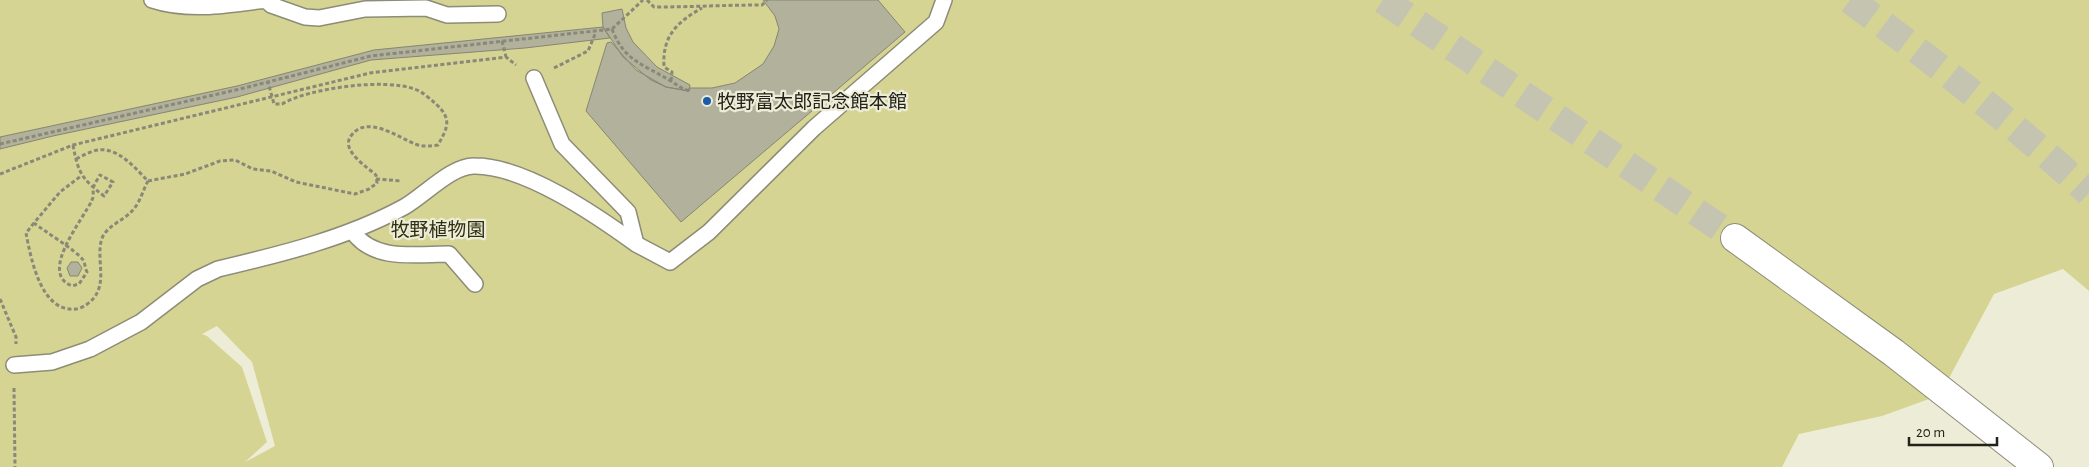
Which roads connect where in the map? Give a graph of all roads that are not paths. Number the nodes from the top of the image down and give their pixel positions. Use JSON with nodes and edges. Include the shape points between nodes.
{"nodes":[{"id":1,"x":152,"y":0,"type":"edge"},
{"id":2,"x":266,"y":0,"type":"edge"},
{"id":3,"x":944,"y":0,"type":"edge"},
{"id":4,"x":498,"y":14,"type":"dead end"},
{"id":5,"x":534,"y":78,"type":"road end"},
{"id":6,"x":353,"y":232,"type":"junction"},
{"id":7,"x":1735,"y":238,"type":"tunnel mouth"},
{"id":8,"x":636,"y":244,"type":"junction"},
{"id":9,"x":475,"y":284,"type":"dead end"},
{"id":10,"x":14,"y":365,"type":"dead end"},
{"id":11,"x":2039,"y":467,"type":"edge"}],
"edges":[{"from":1,"to":2,"type":"lane","via":[[171,6],[203,7]]},
{"from":2,"to":4,"type":"lane","via":[[271,5],[305,17],[319,18],[365,9],[426,8],[447,15]]},
{"from":3,"to":8,"type":"lane","via":[[936,22],[814,128],[710,232],[670,262]]},
{"from":5,"to":8,"type":"lane","via":[[562,144],[628,212]]},
{"from":6,"to":8,"type":"lane","via":[[428,192],[450,174],[474,165],[510,171],[544,186]]},
{"from":6,"to":9,"type":"lane","via":[[360,242],[384,253],[449,254]]},
{"from":6,"to":10,"type":"lane","via":[[218,269],[197,279],[141,322],[90,349],[52,362]]},
{"from":7,"to":11,"type":"highway","via":[[1894,353]]}]}
